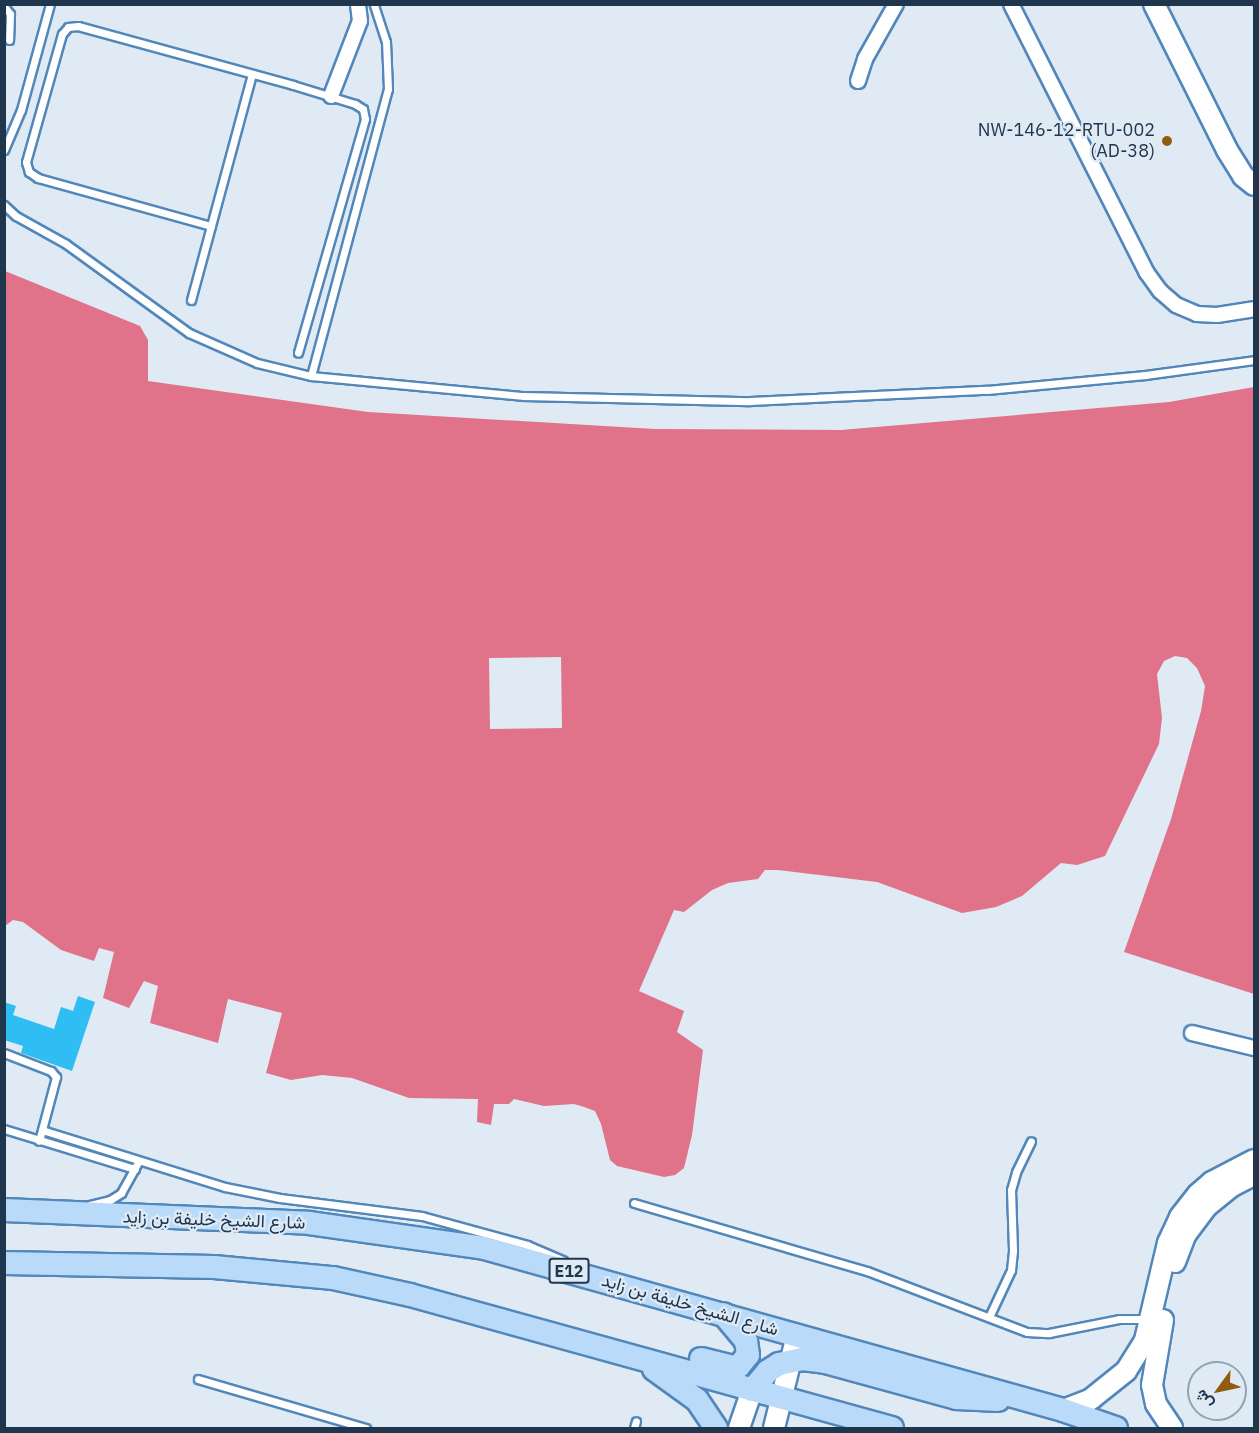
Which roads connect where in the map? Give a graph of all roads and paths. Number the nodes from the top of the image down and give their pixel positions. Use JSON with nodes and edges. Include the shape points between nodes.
{"nodes":[{"id":1,"x":50,"y":4,"type":"edge"},
{"id":2,"x":358,"y":4,"type":"edge"},
{"id":3,"x":374,"y":4,"type":"edge"},
{"id":4,"x":896,"y":4,"type":"edge"},
{"id":5,"x":1011,"y":4,"type":"edge"},
{"id":6,"x":1154,"y":4,"type":"edge"},
{"id":7,"x":4,"y":6,"type":"edge"},
{"id":8,"x":9,"y":40,"type":"dead end"},
{"id":9,"x":252,"y":74,"type":"junction"},
{"id":10,"x":858,"y":81,"type":"dead end"},
{"id":11,"x":331,"y":96,"type":"junction"},
{"id":12,"x":4,"y":150,"type":"edge"},
{"id":13,"x":1254,"y":185,"type":"edge"},
{"id":14,"x":4,"y":205,"type":"edge"},
{"id":15,"x":211,"y":226,"type":"junction"},
{"id":16,"x":191,"y":300,"type":"dead end"},
{"id":17,"x":1254,"y":309,"type":"edge"},
{"id":18,"x":298,"y":353,"type":"dead end"},
{"id":19,"x":1254,"y":360,"type":"edge"},
{"id":20,"x":311,"y":376,"type":"junction"},
{"id":21,"x":1192,"y":1033,"type":"dead end"},
{"id":22,"x":1254,"y":1048,"type":"edge"},
{"id":23,"x":4,"y":1053,"type":"edge"},
{"id":24,"x":4,"y":1129,"type":"edge"},
{"id":25,"x":42,"y":1130,"type":"junction"},
{"id":26,"x":75,"y":1140,"type":"junction"},
{"id":27,"x":39,"y":1141,"type":"junction"},
{"id":28,"x":1031,"y":1141,"type":"dead end"},
{"id":29,"x":73,"y":1151,"type":"junction"},
{"id":30,"x":139,"y":1159,"type":"junction"},
{"id":31,"x":1254,"y":1160,"type":"edge"},
{"id":32,"x":135,"y":1168,"type":"junction"},
{"id":33,"x":1254,"y":1175,"type":"edge"},
{"id":34,"x":634,"y":1203,"type":"dead end"},
{"id":35,"x":4,"y":1210,"type":"edge"},
{"id":36,"x":75,"y":1215,"type":"junction"},
{"id":37,"x":4,"y":1263,"type":"edge"},
{"id":38,"x":588,"y":1277,"type":"junction"},
{"id":39,"x":723,"y":1314,"type":"junction"},
{"id":40,"x":989,"y":1317,"type":"junction"},
{"id":41,"x":1151,"y":1319,"type":"junction"},
{"id":42,"x":525,"y":1326,"type":"junction"},
{"id":43,"x":797,"y":1335,"type":"junction"},
{"id":44,"x":635,"y":1357,"type":"junction"},
{"id":45,"x":791,"y":1360,"type":"junction"},
{"id":46,"x":198,"y":1379,"type":"dead end"},
{"id":47,"x":752,"y":1390,"type":"junction"},
{"id":48,"x":1016,"y":1397,"type":"junction"},
{"id":49,"x":782,"y":1398,"type":"junction"},
{"id":50,"x":1063,"y":1410,"type":"junction"},
{"id":51,"x":850,"y":1419,"type":"junction"},
{"id":52,"x":366,"y":1428,"type":"edge"},
{"id":53,"x":716,"y":1428,"type":"edge"},
{"id":54,"x":739,"y":1428,"type":"edge"},
{"id":55,"x":774,"y":1428,"type":"edge"},
{"id":56,"x":817,"y":1428,"type":"edge"},
{"id":57,"x":892,"y":1428,"type":"edge"},
{"id":58,"x":1116,"y":1428,"type":"edge"},
{"id":59,"x":1172,"y":1428,"type":"edge"}],
"edges":[{"from":1,"to":12,"type":"lane","via":[[21,110]]},
{"from":2,"to":11,"type":"street","via":[[360,21]]},
{"from":3,"to":20,"type":"lane","via":[[386,42],[388,89]]},
{"from":4,"to":10,"type":"street","via":[[865,59]]},
{"from":5,"to":17,"type":"street","via":[[1147,273],[1160,291],[1176,305],[1197,314]]},
{"from":6,"to":13,"type":"street","via":[[1227,150],[1243,176]]},
{"from":7,"to":8,"type":"lane","via":[[10,14]]},
{"from":9,"to":11,"type":"lane"},
{"from":9,"to":15,"type":"lane"},
{"from":9,"to":15,"type":"lane","via":[[78,26],[68,27],[62,34],[26,162],[29,172],[38,178]]},
{"from":11,"to":18,"type":"lane","via":[[360,105],[365,119]]},
{"from":14,"to":20,"type":"lane","via":[[66,244],[189,333],[258,363]]},
{"from":15,"to":16,"type":"lane"},
{"from":19,"to":20,"type":"lane","via":[[987,390],[750,400],[524,396]]},
{"from":21,"to":22,"type":"street"},
{"from":23,"to":25,"type":"lane","via":[[55,1074]]},
{"from":24,"to":27,"type":"lane"},
{"from":25,"to":26,"type":"lane"},
{"from":25,"to":27,"type":"lane"},
{"from":26,"to":29,"type":"lane"},
{"from":26,"to":30,"type":"lane"},
{"from":27,"to":29,"type":"lane"},
{"from":28,"to":40,"type":"lane","via":[[1011,1190],[1011,1270]]},
{"from":29,"to":32,"type":"lane"},
{"from":30,"to":32,"type":"lane"},
{"from":30,"to":38,"type":"lane","via":[[255,1194],[445,1222],[543,1251]]},
{"from":31,"to":41,"type":"street","via":[[1212,1182],[1180,1217],[1168,1243]]},
{"from":32,"to":36,"type":"lane","via":[[116,1197],[87,1206]]},
{"from":33,"to":59,"type":"street","via":[[1232,1186],[1206,1207],[1186,1234],[1174,1265],[1152,1385],[1156,1404]]},
{"from":34,"to":40,"type":"lane","via":[[857,1268]]},
{"from":35,"to":36,"type":"main road","name":"شارع الشيخ خليفة بن زايد","number":"E12"},
{"from":36,"to":38,"type":"main road","name":"شارع الشيخ خليفة بن زايد","number":"E12","via":[[264,1220],[349,1227],[484,1248]]},
{"from":37,"to":42,"type":"main road","via":[[214,1267],[293,1273],[371,1285]]},
{"from":38,"to":39,"type":"main road","name":"شارع الشيخ خليفة بن زايد","number":"E12"},
{"from":39,"to":42,"type":"main road","via":[[749,1348],[745,1362],[739,1366],[724,1366],[580,1326]]},
{"from":39,"to":43,"type":"main road","name":"شارع الشيخ خليفة بن زايد","number":"E12"},
{"from":40,"to":41,"type":"lane","via":[[1038,1333],[1119,1319]]},
{"from":41,"to":50,"type":"street","via":[[1145,1340],[1126,1371],[1097,1395]]},
{"from":42,"to":44,"type":"main road"},
{"from":43,"to":45,"type":"street"},
{"from":43,"to":48,"type":"main road","name":"شارع الشيخ خليفة بن زايد","number":"E12"},
{"from":44,"to":47,"type":"main road"},
{"from":44,"to":53,"type":"main road","via":[[697,1400]]},
{"from":45,"to":47,"type":"main road","via":[[768,1371]]},
{"from":45,"to":48,"type":"main road","via":[[825,1362],[957,1398]]},
{"from":45,"to":49,"type":"street"},
{"from":46,"to":52,"type":"lane"},
{"from":47,"to":49,"type":"main road"},
{"from":47,"to":54,"type":"street"},
{"from":48,"to":50,"type":"main road","name":"شارع الشيخ خليفة بن زايد","number":"E12"},
{"from":49,"to":51,"type":"main road"},
{"from":49,"to":55,"type":"street"},
{"from":50,"to":58,"type":"main road","name":"شارع الشيخ خليفة بن زايد","number":"E12"},
{"from":51,"to":56,"type":"main road"},
{"from":51,"to":57,"type":"main road"}]}
